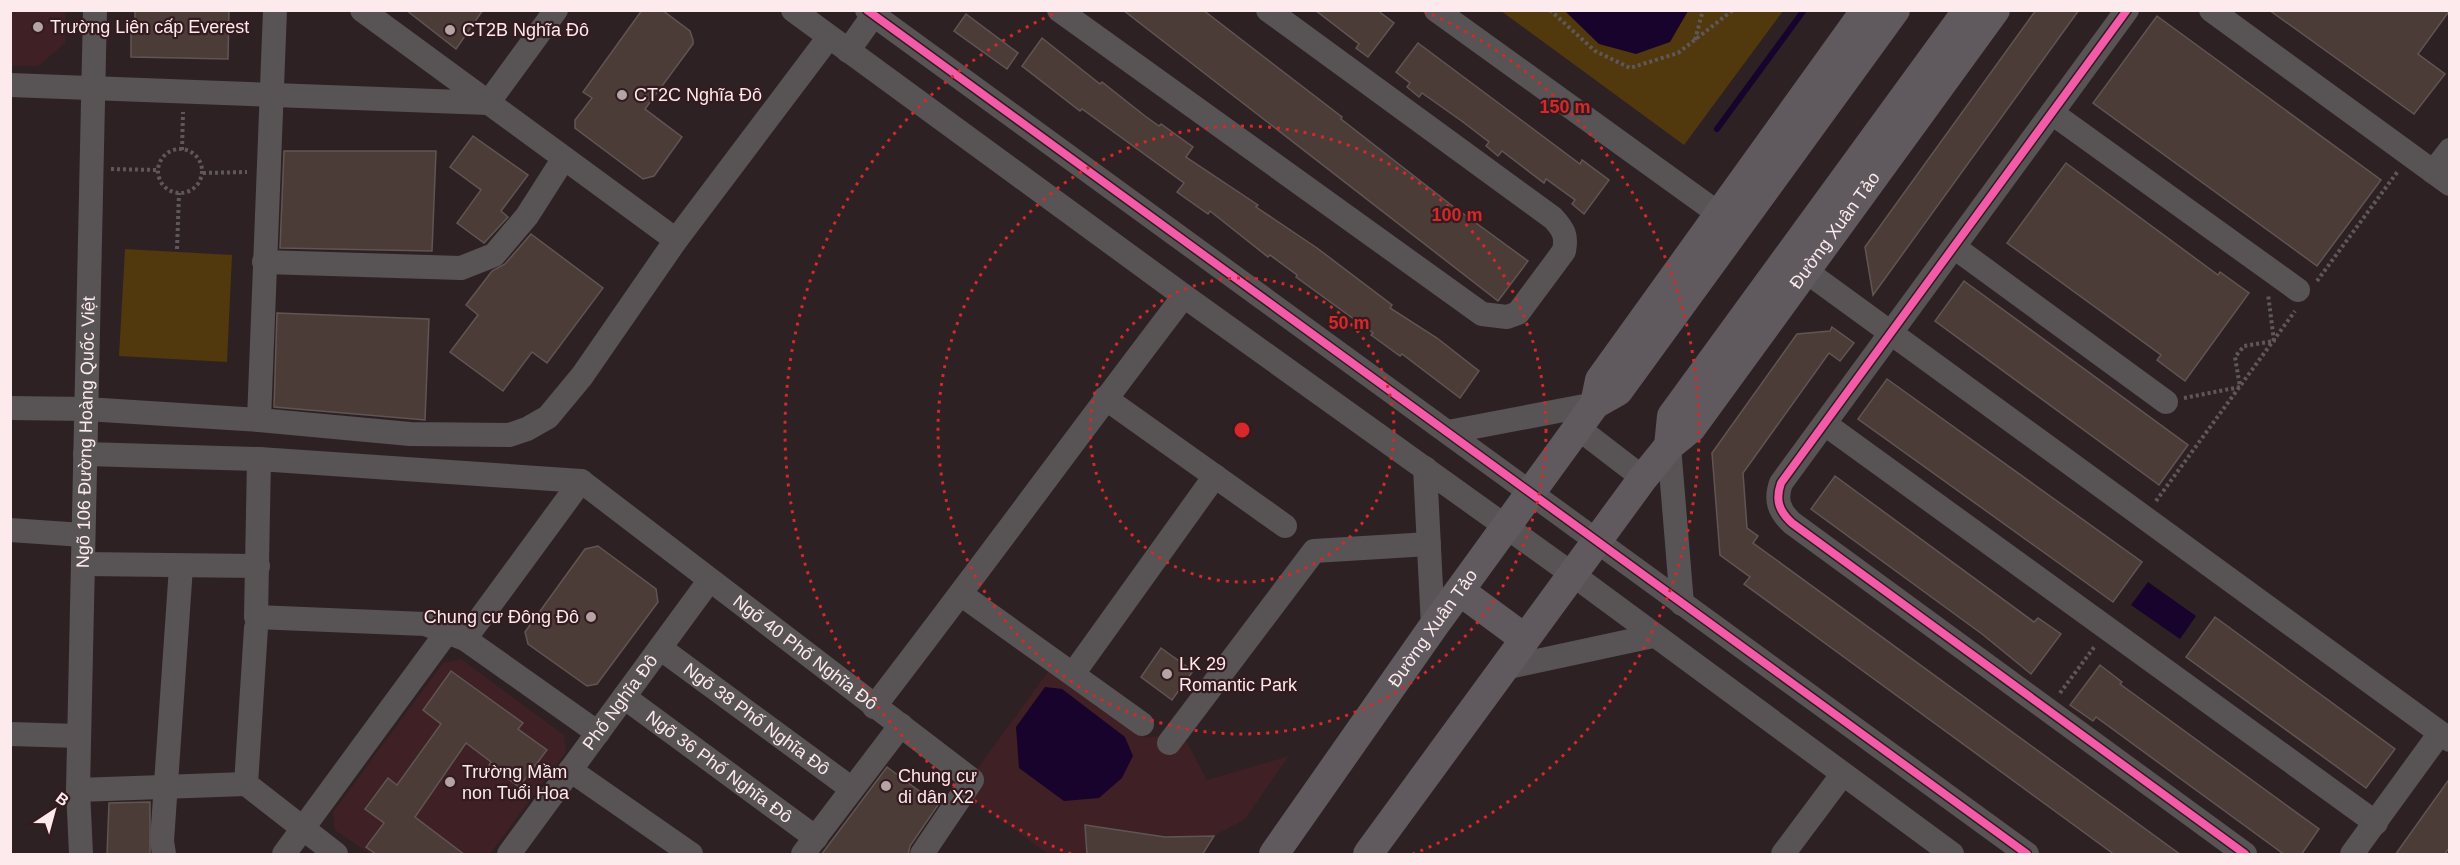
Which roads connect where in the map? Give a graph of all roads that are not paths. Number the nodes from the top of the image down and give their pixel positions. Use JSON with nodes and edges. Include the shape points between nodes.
{"nodes":[{"id":1,"x":95,"y":10,"type":"edge"},
{"id":2,"x":274,"y":10,"type":"edge"},
{"id":3,"x":362,"y":10,"type":"edge"},
{"id":4,"x":556,"y":10,"type":"edge"},
{"id":5,"x":794,"y":10,"type":"edge"},
{"id":6,"x":1059,"y":10,"type":"edge"},
{"id":7,"x":1268,"y":10,"type":"edge"},
{"id":8,"x":1436,"y":10,"type":"edge"},
{"id":9,"x":1866,"y":10,"type":"edge"},
{"id":10,"x":1895,"y":10,"type":"edge"},
{"id":11,"x":1968,"y":10,"type":"edge"},
{"id":12,"x":1995,"y":10,"type":"edge"},
{"id":13,"x":2127,"y":10,"type":"edge"},
{"id":14,"x":2211,"y":10,"type":"edge"},
{"id":15,"x":872,"y":12,"type":"edge"},
{"id":16,"x":838,"y":44,"type":"junction"},
{"id":17,"x":10,"y":85,"type":"edge"},
{"id":18,"x":92,"y":86,"type":"junction"},
{"id":19,"x":269,"y":94,"type":"junction"},
{"id":20,"x":488,"y":103,"type":"junction"},
{"id":21,"x":2052,"y":113,"type":"junction"},
{"id":22,"x":2450,"y":150,"type":"edge"},
{"id":23,"x":564,"y":158,"type":"junction"},
{"id":24,"x":2441,"y":178,"type":"edge"},
{"id":25,"x":1728,"y":220,"type":"junction"},
{"id":26,"x":676,"y":240,"type":"junction"},
{"id":27,"x":1954,"y":247,"type":"junction"},
{"id":28,"x":264,"y":262,"type":"junction"},
{"id":29,"x":1797,"y":264,"type":"junction"},
{"id":30,"x":2303,"y":294,"type":"road end"},
{"id":31,"x":1184,"y":296,"type":"junction"},
{"id":32,"x":1891,"y":333,"type":"junction"},
{"id":33,"x":1105,"y":398,"type":"junction"},
{"id":34,"x":2166,"y":402,"type":"road end"},
{"id":35,"x":1595,"y":404,"type":"junction"},
{"id":36,"x":10,"y":408,"type":"edge"},
{"id":37,"x":86,"y":409,"type":"junction"},
{"id":38,"x":259,"y":420,"type":"junction"},
{"id":39,"x":1825,"y":424,"type":"junction"},
{"id":40,"x":1578,"y":428,"type":"junction"},
{"id":41,"x":1448,"y":432,"type":"junction"},
{"id":42,"x":1669,"y":446,"type":"junction"},
{"id":43,"x":85,"y":454,"type":"junction"},
{"id":44,"x":259,"y":459,"type":"junction"},
{"id":45,"x":1425,"y":468,"type":"junction"},
{"id":46,"x":1215,"y":476,"type":"junction"},
{"id":47,"x":1643,"y":478,"type":"junction"},
{"id":48,"x":581,"y":481,"type":"junction"},
{"id":49,"x":1531,"y":492,"type":"junction"},
{"id":50,"x":1285,"y":526,"type":"dead end"},
{"id":51,"x":1506,"y":527,"type":"junction"},
{"id":52,"x":10,"y":530,"type":"edge"},
{"id":53,"x":83,"y":535,"type":"junction"},
{"id":54,"x":1596,"y":541,"type":"junction"},
{"id":55,"x":1429,"y":544,"type":"junction"},
{"id":56,"x":82,"y":564,"type":"junction"},
{"id":57,"x":258,"y":566,"type":"junction"},
{"id":58,"x":181,"y":567,"type":"junction"},
{"id":59,"x":1572,"y":574,"type":"junction"},
{"id":60,"x":709,"y":581,"type":"junction"},
{"id":61,"x":1460,"y":591,"type":"junction"},
{"id":62,"x":962,"y":595,"type":"junction"},
{"id":63,"x":1682,"y":604,"type":"junction"},
{"id":64,"x":256,"y":622,"type":"junction"},
{"id":65,"x":1433,"y":627,"type":"junction"},
{"id":66,"x":456,"y":636,"type":"junction"},
{"id":67,"x":1653,"y":636,"type":"junction"},
{"id":68,"x":1525,"y":639,"type":"junction"},
{"id":69,"x":660,"y":648,"type":"junction"},
{"id":70,"x":1504,"y":668,"type":"junction"},
{"id":71,"x":1073,"y":674,"type":"junction"},
{"id":72,"x":624,"y":697,"type":"junction"},
{"id":73,"x":874,"y":707,"type":"junction"},
{"id":74,"x":1142,"y":724,"type":"dead end"},
{"id":75,"x":901,"y":725,"type":"junction"},
{"id":76,"x":598,"y":733,"type":"junction"},
{"id":77,"x":10,"y":734,"type":"edge"},
{"id":78,"x":79,"y":736,"type":"junction"},
{"id":79,"x":2445,"y":737,"type":"edge"},
{"id":80,"x":1169,"y":743,"type":"dead end"},
{"id":81,"x":570,"y":770,"type":"junction"},
{"id":82,"x":1842,"y":775,"type":"junction"},
{"id":83,"x":246,"y":784,"type":"junction"},
{"id":84,"x":166,"y":786,"type":"junction"},
{"id":85,"x":852,"y":789,"type":"junction"},
{"id":86,"x":78,"y":790,"type":"junction"},
{"id":87,"x":2376,"y":823,"type":"junction"},
{"id":88,"x":302,"y":830,"type":"junction"},
{"id":89,"x":809,"y":846,"type":"edge"},
{"id":90,"x":518,"y":851,"type":"edge"},
{"id":91,"x":81,"y":855,"type":"edge"},
{"id":92,"x":164,"y":855,"type":"edge"},
{"id":93,"x":284,"y":855,"type":"edge"},
{"id":94,"x":336,"y":855,"type":"edge"},
{"id":95,"x":691,"y":855,"type":"edge"},
{"id":96,"x":922,"y":855,"type":"edge"},
{"id":97,"x":1274,"y":855,"type":"edge"},
{"id":98,"x":1368,"y":855,"type":"edge"},
{"id":99,"x":1783,"y":855,"type":"edge"},
{"id":100,"x":1952,"y":855,"type":"edge"},
{"id":101,"x":2027,"y":855,"type":"edge"},
{"id":102,"x":2245,"y":855,"type":"edge"},
{"id":103,"x":2352,"y":855,"type":"edge"}],
"edges":[{"from":1,"to":18,"type":"street","name":"Ngõ 106 Đường Hoàng Quốc Việt"},
{"from":2,"to":19,"type":"street"},
{"from":3,"to":20,"type":"street"},
{"from":4,"to":20,"type":"street"},
{"from":5,"to":16,"type":"street"},
{"from":6,"to":7,"type":"street","via":[[1482,314],[1507,317],[1518,313],[1564,251],[1563,229]]},
{"from":8,"to":25,"type":"street"},
{"from":9,"to":25,"type":"main road","name":"Đường Xuân Tảo"},
{"from":10,"to":25,"type":"main road","name":"Đường Xuân Tảo"},
{"from":11,"to":29,"type":"main road","name":"Đường Xuân Tảo"},
{"from":12,"to":29,"type":"main road","name":"Đường Xuân Tảo"},
{"from":13,"to":21,"type":"street"},
{"from":14,"to":24,"type":"street"},
{"from":15,"to":16,"type":"street"},
{"from":15,"to":41,"type":"street"},
{"from":16,"to":26,"type":"street"},
{"from":16,"to":31,"type":"street"},
{"from":17,"to":18,"type":"street"},
{"from":18,"to":19,"type":"street"},
{"from":18,"to":37,"type":"street","name":"Ngõ 106 Đường Hoàng Quốc Việt"},
{"from":19,"to":20,"type":"street"},
{"from":19,"to":28,"type":"street"},
{"from":20,"to":23,"type":"street"},
{"from":21,"to":27,"type":"street"},
{"from":21,"to":30,"type":"street"},
{"from":22,"to":24,"type":"street"},
{"from":23,"to":26,"type":"street"},
{"from":23,"to":28,"type":"street","via":[[527,216],[494,255],[461,268]]},
{"from":25,"to":35,"type":"main road","name":"Đường Xuân Tảo","via":[[1600,380]]},
{"from":26,"to":38,"type":"street","via":[[582,375],[548,417],[527,429],[509,435],[410,434]]},
{"from":27,"to":32,"type":"street"},
{"from":27,"to":34,"type":"street"},
{"from":28,"to":38,"type":"street"},
{"from":29,"to":32,"type":"street"},
{"from":29,"to":42,"type":"main road","name":"Đường Xuân Tảo","via":[[1691,428]]},
{"from":31,"to":33,"type":"street"},
{"from":31,"to":45,"type":"street"},
{"from":32,"to":39,"type":"street"},
{"from":32,"to":79,"type":"street"},
{"from":33,"to":46,"type":"street"},
{"from":33,"to":62,"type":"street"},
{"from":35,"to":40,"type":"main road","name":"Đường Xuân Tảo"},
{"from":35,"to":41,"type":"street"},
{"from":36,"to":37,"type":"street"},
{"from":37,"to":38,"type":"street"},
{"from":37,"to":43,"type":"street","name":"Ngõ 106 Đường Hoàng Quốc Việt"},
{"from":39,"to":87,"type":"street"},
{"from":39,"to":102,"type":"street","via":[[1781,483],[1778,504],[1782,514]]},
{"from":40,"to":47,"type":"street"},
{"from":40,"to":49,"type":"main road","name":"Đường Xuân Tảo"},
{"from":41,"to":49,"type":"street"},
{"from":42,"to":47,"type":"main road","name":"Đường Xuân Tảo"},
{"from":42,"to":63,"type":"street"},
{"from":43,"to":44,"type":"street"},
{"from":43,"to":53,"type":"street","name":"Ngõ 106 Đường Hoàng Quốc Việt"},
{"from":44,"to":48,"type":"street"},
{"from":44,"to":57,"type":"street"},
{"from":45,"to":51,"type":"street"},
{"from":45,"to":55,"type":"street"},
{"from":46,"to":50,"type":"street"},
{"from":46,"to":71,"type":"street"},
{"from":47,"to":54,"type":"main road","name":"Đường Xuân Tảo"},
{"from":48,"to":60,"type":"street","name":"Ngõ 40 Phố Nghĩa Đô"},
{"from":48,"to":66,"type":"street"},
{"from":49,"to":51,"type":"main road","name":"Đường Xuân Tảo"},
{"from":49,"to":54,"type":"street"},
{"from":51,"to":59,"type":"street"},
{"from":51,"to":61,"type":"main road","name":"Đường Xuân Tảo"},
{"from":52,"to":53,"type":"street"},
{"from":53,"to":56,"type":"street","name":"Ngõ 106 Đường Hoàng Quốc Việt"},
{"from":54,"to":59,"type":"main road","name":"Đường Xuân Tảo"},
{"from":54,"to":63,"type":"street"},
{"from":55,"to":65,"type":"street"},
{"from":55,"to":80,"type":"street","via":[[1314,551]]},
{"from":56,"to":58,"type":"street"},
{"from":56,"to":78,"type":"street","name":"Ngõ 106 Đường Hoàng Quốc Việt"},
{"from":57,"to":58,"type":"street"},
{"from":57,"to":64,"type":"street"},
{"from":58,"to":84,"type":"street"},
{"from":59,"to":67,"type":"street"},
{"from":59,"to":68,"type":"main road","name":"Đường Xuân Tảo"},
{"from":60,"to":69,"type":"street","name":"Phố Nghĩa Đô"},
{"from":60,"to":73,"type":"street","name":"Ngõ 40 Phố Nghĩa Đô"},
{"from":61,"to":65,"type":"main road","name":"Đường Xuân Tảo"},
{"from":61,"to":68,"type":"main road"},
{"from":62,"to":71,"type":"street"},
{"from":62,"to":73,"type":"street"},
{"from":63,"to":101,"type":"street"},
{"from":64,"to":66,"type":"street","via":[[425,624]]},
{"from":64,"to":83,"type":"street"},
{"from":65,"to":97,"type":"main road","name":"Đường Xuân Tảo"},
{"from":66,"to":76,"type":"street"},
{"from":66,"to":88,"type":"street"},
{"from":67,"to":70,"type":"street"},
{"from":67,"to":82,"type":"street"},
{"from":68,"to":70,"type":"main road","name":"Đường Xuân Tảo"},
{"from":69,"to":72,"type":"street","name":"Phố Nghĩa Đô"},
{"from":69,"to":85,"type":"street","name":"Ngõ 38 Phố Nghĩa Đô"},
{"from":70,"to":98,"type":"main road","name":"Đường Xuân Tảo"},
{"from":71,"to":74,"type":"street"},
{"from":72,"to":76,"type":"street","name":"Phố Nghĩa Đô"},
{"from":72,"to":89,"type":"street","name":"Ngõ 36 Phố Nghĩa Đô"},
{"from":73,"to":75,"type":"street","name":"Ngõ 40 Phố Nghĩa Đô"},
{"from":75,"to":85,"type":"street"},
{"from":75,"to":96,"type":"street","name":"Ngõ 40 Phố Nghĩa Đô","via":[[972,780]]},
{"from":76,"to":81,"type":"street","name":"Phố Nghĩa Đô"},
{"from":77,"to":78,"type":"street"},
{"from":78,"to":86,"type":"street","name":"Ngõ 106 Đường Hoàng Quốc Việt"},
{"from":79,"to":87,"type":"street"},
{"from":81,"to":90,"type":"street","name":"Phố Nghĩa Đô"},
{"from":81,"to":95,"type":"street"},
{"from":82,"to":99,"type":"street"},
{"from":82,"to":100,"type":"street"},
{"from":83,"to":84,"type":"street"},
{"from":83,"to":88,"type":"street"},
{"from":84,"to":86,"type":"street"},
{"from":84,"to":92,"type":"street"},
{"from":85,"to":89,"type":"street"},
{"from":86,"to":91,"type":"street","name":"Ngõ 106 Đường Hoàng Quốc Việt"},
{"from":87,"to":103,"type":"street"},
{"from":88,"to":93,"type":"street"},
{"from":88,"to":94,"type":"street"}]}
